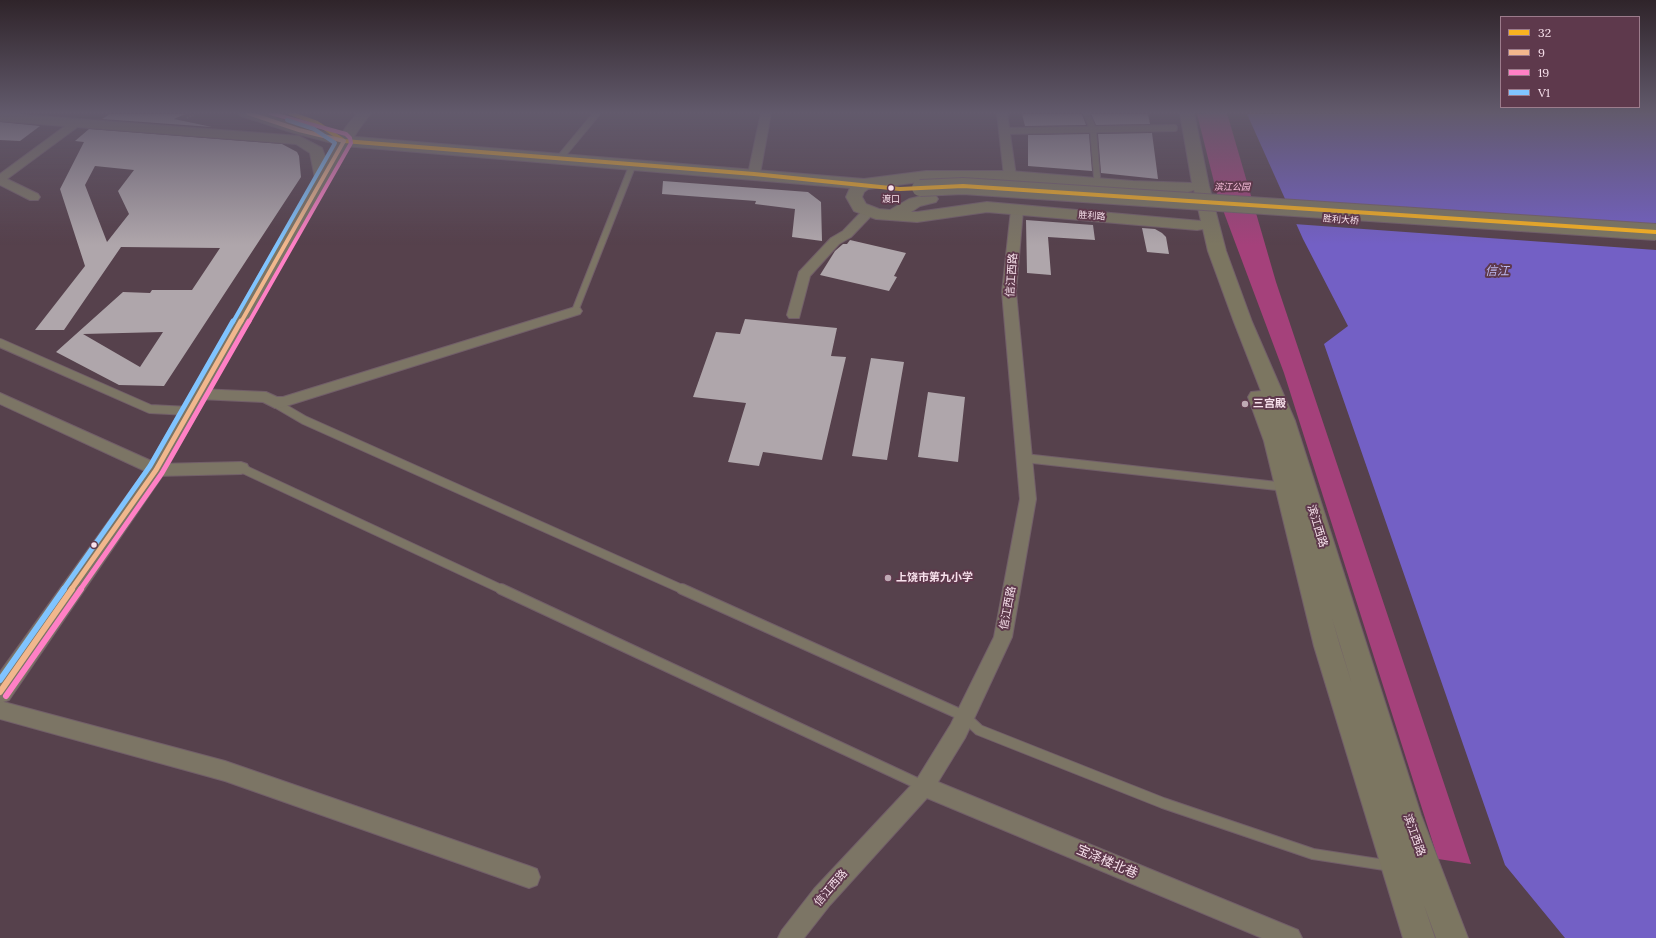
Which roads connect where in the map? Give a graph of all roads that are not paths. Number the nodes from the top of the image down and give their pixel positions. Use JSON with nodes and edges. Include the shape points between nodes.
{"nodes":[{"id":1,"x":30,"y":157,"type":"edge"},
{"id":2,"x":318,"y":157,"type":"edge"},
{"id":3,"x":336,"y":157,"type":"edge"},
{"id":4,"x":532,"y":157,"type":"edge"},
{"id":5,"x":757,"y":157,"type":"edge"},
{"id":6,"x":1007,"y":157,"type":"edge"},
{"id":7,"x":1095,"y":157,"type":"edge"},
{"id":8,"x":1183,"y":157,"type":"edge"},
{"id":9,"x":1191,"y":157,"type":"edge"},
{"id":10,"x":559,"y":159,"type":"joint"},
{"id":11,"x":633,"y":164,"type":"junction"},
{"id":12,"x":754,"y":174,"type":"junction"},
{"id":13,"x":1010,"y":176,"type":"junction"},
{"id":14,"x":1097,"y":177,"type":"dead end"},
{"id":15,"x":0,"y":179,"type":"edge"},
{"id":16,"x":802,"y":179,"type":"junction"},
{"id":17,"x":323,"y":180,"type":"junction"},
{"id":18,"x":865,"y":184,"type":"junction"},
{"id":19,"x":1123,"y":187,"type":"junction"},
{"id":20,"x":1188,"y":187,"type":"junction"},
{"id":21,"x":925,"y":194,"type":"junction"},
{"id":22,"x":34,"y":197,"type":"dead end"},
{"id":23,"x":854,"y":197,"type":"junction"},
{"id":24,"x":869,"y":210,"type":"junction"},
{"id":25,"x":1017,"y":210,"type":"junction"},
{"id":26,"x":894,"y":215,"type":"junction"},
{"id":27,"x":1137,"y":218,"type":"junction"},
{"id":28,"x":1197,"y":225,"type":"junction"},
{"id":29,"x":1656,"y":232,"type":"edge"},
{"id":30,"x":1656,"y":241,"type":"edge"},
{"id":31,"x":575,"y":311,"type":"joint"},
{"id":32,"x":794,"y":314,"type":"dead end"},
{"id":33,"x":0,"y":343,"type":"edge"},
{"id":34,"x":199,"y":394,"type":"junction"},
{"id":35,"x":0,"y":398,"type":"edge"},
{"id":36,"x":275,"y":403,"type":"junction"},
{"id":37,"x":190,"y":411,"type":"junction"},
{"id":38,"x":1024,"y":458,"type":"junction"},
{"id":39,"x":241,"y":468,"type":"joint"},
{"id":40,"x":156,"y":470,"type":"junction"},
{"id":41,"x":1287,"y":487,"type":"junction"},
{"id":42,"x":0,"y":692,"type":"edge"},
{"id":43,"x":0,"y":710,"type":"edge"},
{"id":44,"x":961,"y":724,"type":"junction"},
{"id":45,"x":924,"y":786,"type":"junction"},
{"id":46,"x":1396,"y":867,"type":"junction"},
{"id":47,"x":529,"y":877,"type":"dead end"},
{"id":48,"x":790,"y":938,"type":"edge"},
{"id":49,"x":1290,"y":938,"type":"edge"},
{"id":50,"x":1419,"y":938,"type":"edge"},
{"id":51,"x":1452,"y":938,"type":"edge"}],
"edges":[{"from":1,"to":15,"type":"street"},
{"from":2,"to":17,"type":"street"},
{"from":3,"to":17,"type":"street"},
{"from":4,"to":10,"type":"main road"},
{"from":5,"to":12,"type":"street"},
{"from":6,"to":13,"type":"street"},
{"from":7,"to":14,"type":"lane"},
{"from":8,"to":20,"type":"main road","name":"滨江西路"},
{"from":9,"to":51,"type":"main road","name":"滨江西路","via":[[1201,186],[1217,251],[1284,421],[1406,816]]},
{"from":10,"to":11,"type":"main road"},
{"from":11,"to":12,"type":"main road"},
{"from":11,"to":31,"type":"lane"},
{"from":12,"to":16,"type":"main road"},
{"from":13,"to":18,"type":"main road","via":[[926,176]]},
{"from":13,"to":19,"type":"main road"},
{"from":15,"to":22,"type":"street"},
{"from":16,"to":18,"type":"main road"},
{"from":16,"to":23,"type":"main road","via":[[841,190]]},
{"from":17,"to":34,"type":"street"},
{"from":18,"to":21,"type":"main road"},
{"from":18,"to":23,"type":"main road","via":[[857,189]]},
{"from":19,"to":20,"type":"main road"},
{"from":19,"to":27,"type":"main road","via":[[1147,193],[1154,198],[1158,207],[1157,214]]},
{"from":20,"to":28,"type":"main road","name":"滨江西路"},
{"from":21,"to":26,"type":"main road"},
{"from":21,"to":29,"type":"main road","name":"胜利大桥","bridge":true,"via":[[963,186]]},
{"from":21,"to":30,"type":"main road","name":"胜利大桥"},
{"from":23,"to":24,"type":"main road","via":[[860,207]]},
{"from":24,"to":26,"type":"main road","name":"胜利路","via":[[876,214]]},
{"from":24,"to":32,"type":"street","via":[[847,234],[835,241],[804,275]]},
{"from":25,"to":26,"type":"main road","name":"胜利路","via":[[986,207],[917,218]]},
{"from":25,"to":27,"type":"main road","name":"胜利路"},
{"from":25,"to":38,"type":"street","name":"信江西路","via":[[1010,292]]},
{"from":27,"to":28,"type":"main road","name":"胜利路"},
{"from":28,"to":41,"type":"main road","name":"滨江西路","via":[[1227,316],[1275,441]]},
{"from":31,"to":36,"type":"street","via":[[367,377]]},
{"from":33,"to":37,"type":"lane","via":[[150,409]]},
{"from":34,"to":36,"type":"street","via":[[266,397]]},
{"from":34,"to":37,"type":"street"},
{"from":35,"to":40,"type":"street"},
{"from":36,"to":44,"type":"lane","via":[[304,420]]},
{"from":37,"to":40,"type":"street"},
{"from":38,"to":41,"type":"lane"},
{"from":38,"to":44,"type":"street","name":"信江西路","via":[[1028,499],[1003,637]]},
{"from":39,"to":40,"type":"street"},
{"from":39,"to":45,"type":"lane"},
{"from":40,"to":42,"type":"street"},
{"from":41,"to":46,"type":"main road","name":"滨江西路","via":[[1327,646]]},
{"from":43,"to":47,"type":"street","via":[[225,770]]},
{"from":44,"to":45,"type":"street","name":"信江西路"},
{"from":44,"to":46,"type":"lane","via":[[1163,803],[1313,854]]},
{"from":45,"to":48,"type":"street","name":"信江西路","via":[[822,897]]},
{"from":45,"to":49,"type":"street","name":"宝泽楼北巷"},
{"from":46,"to":50,"type":"main road","name":"滨江西路"}]}
